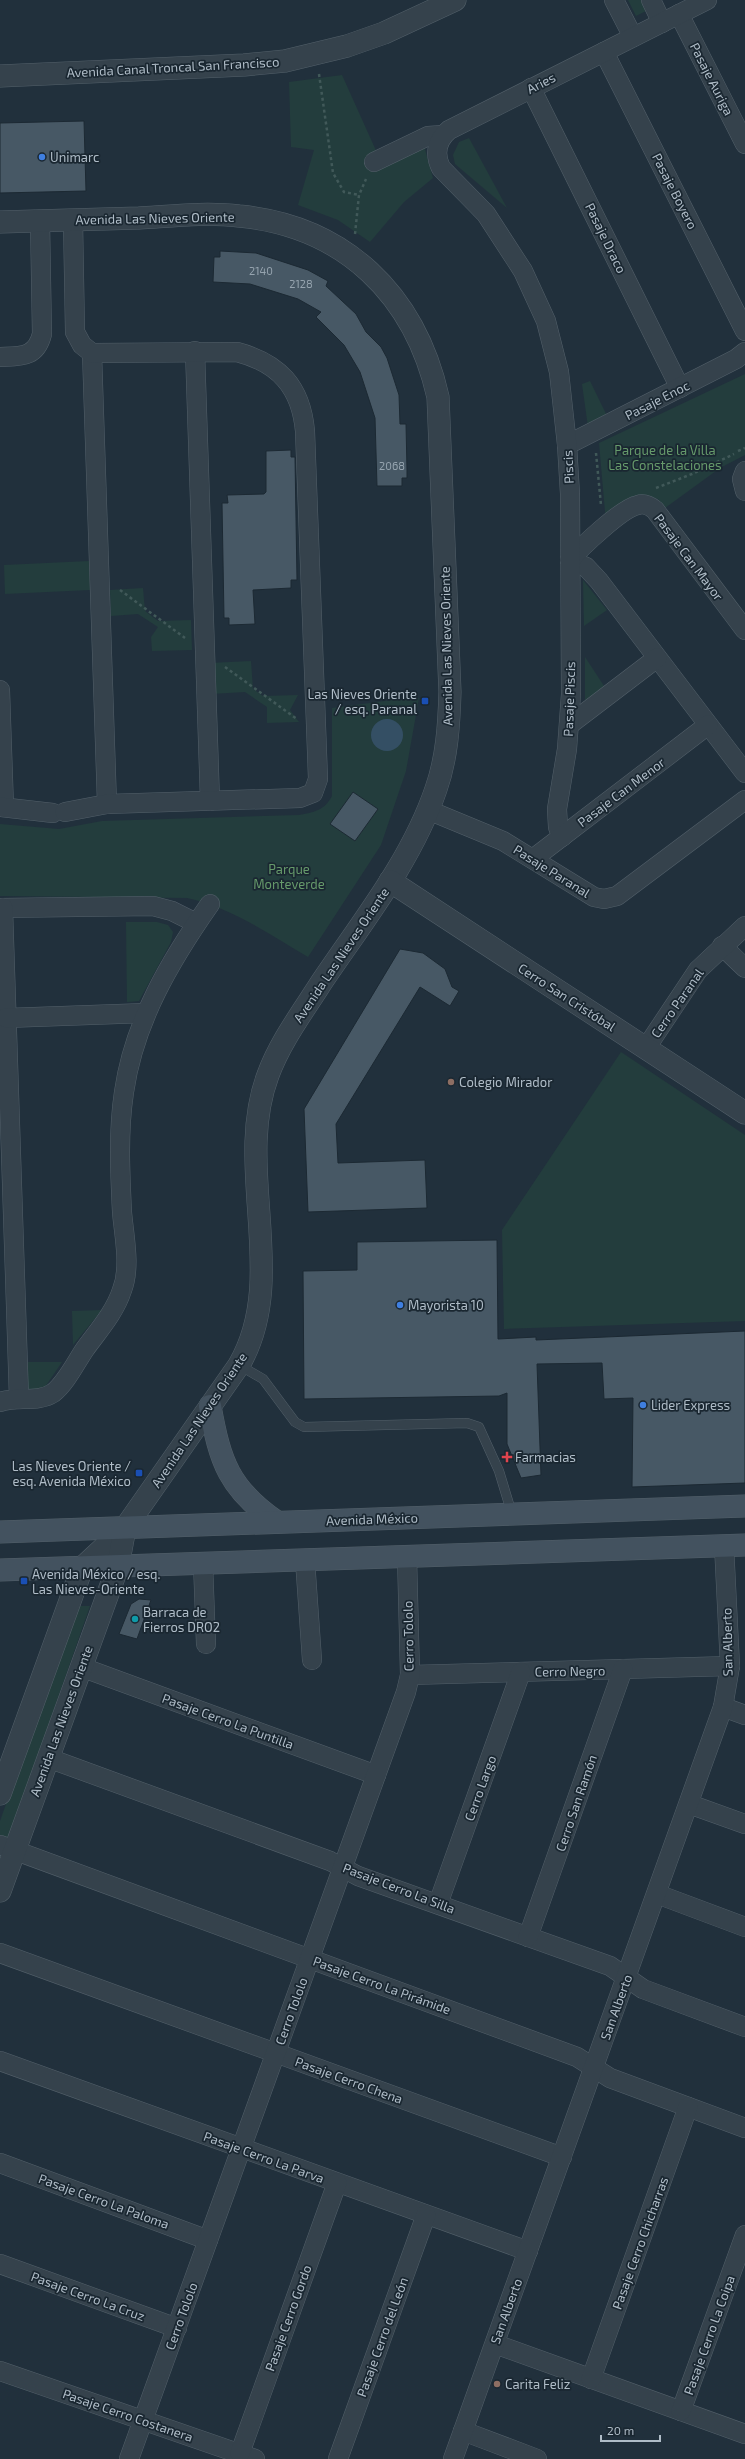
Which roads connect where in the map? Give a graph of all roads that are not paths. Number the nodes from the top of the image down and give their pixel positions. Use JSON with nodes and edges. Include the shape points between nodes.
{"nodes":[{"id":1,"x":455,"y":0,"type":"edge"},
{"id":2,"x":614,"y":0,"type":"edge"},
{"id":3,"x":650,"y":0,"type":"edge"},
{"id":4,"x":707,"y":0,"type":"edge"},
{"id":5,"x":680,"y":14,"type":"junction"},
{"id":6,"x":662,"y":23,"type":"junction"},
{"id":7,"x":633,"y":37,"type":"junction"},
{"id":8,"x":604,"y":52,"type":"junction"},
{"id":9,"x":0,"y":76,"type":"edge"},
{"id":10,"x":531,"y":88,"type":"junction"},
{"id":11,"x":443,"y":135,"type":"junction"},
{"id":12,"x":745,"y":144,"type":"edge"},
{"id":13,"x":374,"y":162,"type":"road end"},
{"id":14,"x":73,"y":220,"type":"junction"},
{"id":15,"x":40,"y":221,"type":"junction"},
{"id":16,"x":0,"y":222,"type":"edge"},
{"id":17,"x":745,"y":331,"type":"edge"},
{"id":18,"x":196,"y":351,"type":"junction"},
{"id":19,"x":745,"y":352,"type":"edge"},
{"id":20,"x":92,"y":353,"type":"junction"},
{"id":21,"x":0,"y":357,"type":"edge"},
{"id":22,"x":680,"y":388,"type":"junction"},
{"id":23,"x":567,"y":445,"type":"junction"},
{"id":24,"x":570,"y":560,"type":"junction"},
{"id":25,"x":745,"y":630,"type":"edge"},
{"id":26,"x":657,"y":658,"type":"junction"},
{"id":27,"x":0,"y":690,"type":"edge"},
{"id":28,"x":569,"y":724,"type":"junction"},
{"id":29,"x":708,"y":725,"type":"junction"},
{"id":30,"x":745,"y":773,"type":"edge"},
{"id":31,"x":745,"y":800,"type":"edge"},
{"id":32,"x":210,"y":801,"type":"junction"},
{"id":33,"x":107,"y":804,"type":"junction"},
{"id":34,"x":2,"y":807,"type":"edge"},
{"id":35,"x":428,"y":810,"type":"junction"},
{"id":36,"x":562,"y":837,"type":"junction"},
{"id":37,"x":534,"y":858,"type":"junction"},
{"id":38,"x":390,"y":881,"type":"junction"},
{"id":39,"x":210,"y":904,"type":"dead end"},
{"id":40,"x":1,"y":908,"type":"edge"},
{"id":41,"x":196,"y":923,"type":"junction"},
{"id":42,"x":745,"y":926,"type":"edge"},
{"id":43,"x":722,"y":946,"type":"junction"},
{"id":44,"x":745,"y":968,"type":"edge"},
{"id":45,"x":146,"y":1013,"type":"junction"},
{"id":46,"x":6,"y":1018,"type":"junction"},
{"id":47,"x":646,"y":1048,"type":"junction"},
{"id":48,"x":745,"y":1113,"type":"edge"},
{"id":49,"x":239,"y":1365,"type":"junction"},
{"id":50,"x":19,"y":1399,"type":"junction"},
{"id":51,"x":0,"y":1402,"type":"edge"},
{"id":52,"x":210,"y":1406,"type":"junction"},
{"id":53,"x":745,"y":1506,"type":"edge"},
{"id":54,"x":512,"y":1514,"type":"junction"},
{"id":55,"x":278,"y":1522,"type":"junction"},
{"id":56,"x":125,"y":1528,"type":"junction"},
{"id":57,"x":0,"y":1532,"type":"edge"},
{"id":58,"x":734,"y":1545,"type":"edge"},
{"id":59,"x":407,"y":1556,"type":"junction"},
{"id":60,"x":304,"y":1560,"type":"junction"},
{"id":61,"x":203,"y":1563,"type":"junction"},
{"id":62,"x":118,"y":1566,"type":"junction"},
{"id":63,"x":82,"y":1568,"type":"junction"},
{"id":64,"x":0,"y":1570,"type":"edge"},
{"id":65,"x":206,"y":1644,"type":"dead end"},
{"id":66,"x":312,"y":1660,"type":"dead end"},
{"id":67,"x":730,"y":1666,"type":"junction"},
{"id":68,"x":81,"y":1667,"type":"junction"},
{"id":69,"x":623,"y":1669,"type":"junction"},
{"id":70,"x":521,"y":1672,"type":"junction"},
{"id":71,"x":410,"y":1675,"type":"junction"},
{"id":72,"x":723,"y":1707,"type":"junction"},
{"id":73,"x":745,"y":1715,"type":"edge"},
{"id":74,"x":48,"y":1758,"type":"junction"},
{"id":75,"x":376,"y":1775,"type":"junction"},
{"id":76,"x":0,"y":1794,"type":"edge"},
{"id":77,"x":689,"y":1804,"type":"junction"},
{"id":78,"x":745,"y":1824,"type":"edge"},
{"id":79,"x":8,"y":1847,"type":"edge"},
{"id":80,"x":342,"y":1868,"type":"junction"},
{"id":81,"x":0,"y":1891,"type":"edge"},
{"id":82,"x":657,"y":1894,"type":"junction"},
{"id":83,"x":438,"y":1904,"type":"junction"},
{"id":84,"x":745,"y":1927,"type":"edge"},
{"id":85,"x":528,"y":1937,"type":"junction"},
{"id":86,"x":0,"y":1953,"type":"edge"},
{"id":87,"x":310,"y":1958,"type":"junction"},
{"id":88,"x":627,"y":1978,"type":"junction"},
{"id":89,"x":745,"y":2027,"type":"edge"},
{"id":90,"x":275,"y":2053,"type":"junction"},
{"id":91,"x":0,"y":2061,"type":"edge"},
{"id":92,"x":594,"y":2068,"type":"junction"},
{"id":93,"x":688,"y":2107,"type":"junction"},
{"id":94,"x":745,"y":2128,"type":"edge"},
{"id":95,"x":241,"y":2149,"type":"junction"},
{"id":96,"x":562,"y":2158,"type":"junction"},
{"id":97,"x":0,"y":2163,"type":"edge"},
{"id":98,"x":336,"y":2183,"type":"junction"},
{"id":99,"x":426,"y":2215,"type":"junction"},
{"id":100,"x":745,"y":2235,"type":"edge"},
{"id":101,"x":208,"y":2240,"type":"junction"},
{"id":102,"x":528,"y":2251,"type":"junction"},
{"id":103,"x":0,"y":2264,"type":"edge"},
{"id":104,"x":176,"y":2328,"type":"junction"},
{"id":105,"x":494,"y":2344,"type":"junction"},
{"id":106,"x":0,"y":2371,"type":"edge"},
{"id":107,"x":591,"y":2379,"type":"junction"},
{"id":108,"x":681,"y":2411,"type":"junction"},
{"id":109,"x":143,"y":2420,"type":"junction"},
{"id":110,"x":463,"y":2431,"type":"junction"},
{"id":111,"x":745,"y":2434,"type":"edge"},
{"id":112,"x":247,"y":2456,"type":"edge"},
{"id":113,"x":129,"y":2459,"type":"edge"},
{"id":114,"x":338,"y":2459,"type":"edge"},
{"id":115,"x":453,"y":2459,"type":"edge"},
{"id":116,"x":537,"y":2459,"type":"edge"}],
"edges":[{"from":1,"to":9,"type":"street","name":"Avenida Canal Troncal San Francisco","via":[[384,33],[316,55],[285,61]]},
{"from":2,"to":7,"type":"street"},
{"from":3,"to":6,"type":"street"},
{"from":4,"to":5,"type":"street","name":"Aries"},
{"from":5,"to":6,"type":"street","name":"Aries"},
{"from":5,"to":12,"type":"street","name":"Pasaje Auriga"},
{"from":6,"to":7,"type":"street","name":"Aries"},
{"from":7,"to":8,"type":"street","name":"Aries"},
{"from":8,"to":10,"type":"street","name":"Aries"},
{"from":8,"to":17,"type":"street","name":"Pasaje Boyero"},
{"from":10,"to":11,"type":"street","name":"Aries"},
{"from":10,"to":22,"type":"street","name":"Pasaje Draco"},
{"from":11,"to":13,"type":"street","name":"Aries","via":[[428,136]]},
{"from":11,"to":23,"type":"street","name":"Piscis","via":[[439,140],[437,154],[442,168],[467,192],[496,227],[524,271],[546,321],[559,372]]},
{"from":14,"to":15,"type":"street","name":"Avenida Las Nieves Oriente"},
{"from":14,"to":20,"type":"street","via":[[75,332],[82,345]]},
{"from":14,"to":35,"type":"street","name":"Avenida Las Nieves Oriente","via":[[238,216],[282,223],[303,230],[352,256],[379,280],[405,312],[426,353],[438,397],[449,719],[443,766]]},
{"from":15,"to":16,"type":"street","name":"Avenida Las Nieves Oriente"},
{"from":15,"to":21,"type":"street","via":[[40,341],[37,348],[25,355]]},
{"from":18,"to":20,"type":"street"},
{"from":18,"to":32,"type":"street"},
{"from":18,"to":32,"type":"street","via":[[237,352],[258,359],[284,378],[300,403],[305,431],[318,772],[316,789],[305,798]]},
{"from":19,"to":22,"type":"street","name":"Pasaje Enoc"},
{"from":20,"to":33,"type":"street"},
{"from":22,"to":23,"type":"street","name":"Pasaje Enoc"},
{"from":23,"to":24,"type":"street","name":"Piscis"},
{"from":24,"to":25,"type":"street","name":"Pasaje Can Mayor","via":[[604,528],[635,506],[643,504],[652,508]]},
{"from":24,"to":26,"type":"street","via":[[586,567],[595,577]]},
{"from":24,"to":28,"type":"street","name":"Pasaje Piscis"},
{"from":26,"to":28,"type":"street"},
{"from":26,"to":29,"type":"street"},
{"from":27,"to":34,"type":"street"},
{"from":28,"to":36,"type":"street","name":"Pasaje Piscis","via":[[557,809],[558,827]]},
{"from":29,"to":30,"type":"street"},
{"from":29,"to":36,"type":"street","name":"Pasaje Can Menor"},
{"from":31,"to":37,"type":"street","name":"Pasaje Paranal","via":[[611,898],[594,897]]},
{"from":32,"to":33,"type":"street"},
{"from":33,"to":34,"type":"street","via":[[59,813]]},
{"from":35,"to":37,"type":"street","name":"Pasaje Paranal","via":[[496,838]]},
{"from":35,"to":38,"type":"street","name":"Avenida Las Nieves Oriente","via":[[409,850]]},
{"from":36,"to":37,"type":"street","name":"Pasaje Can Menor"},
{"from":38,"to":47,"type":"street","name":"Cerro San Cristóbal"},
{"from":38,"to":49,"type":"street","name":"Avenida Las Nieves Oriente","via":[[284,1041],[264,1086],[255,1140],[260,1305],[252,1339]]},
{"from":39,"to":41,"type":"street"},
{"from":40,"to":41,"type":"street","via":[[153,906],[172,911]]},
{"from":40,"to":46,"type":"street"},
{"from":41,"to":45,"type":"street","via":[[169,967]]},
{"from":42,"to":43,"type":"street","name":"Cerro Paranal"},
{"from":43,"to":44,"type":"street"},
{"from":43,"to":47,"type":"street","name":"Cerro Paranal","via":[[686,986]]},
{"from":45,"to":46,"type":"street"},
{"from":45,"to":50,"type":"street","via":[[130,1064],[120,1125],[119,1159],[126,1270],[123,1290],[114,1308],[58,1388],[40,1398]]},
{"from":46,"to":50,"type":"street"},
{"from":47,"to":48,"type":"street","name":"Cerro San Cristóbal"},
{"from":49,"to":52,"type":"street","name":"Avenida Las Nieves Oriente"},
{"from":49,"to":54,"type":"lane","via":[[263,1379],[295,1422],[304,1427],[467,1423],[479,1427],[499,1472]]},
{"from":50,"to":51,"type":"street"},
{"from":52,"to":55,"type":"main road","via":[[218,1447],[230,1475],[248,1500]]},
{"from":52,"to":56,"type":"street","name":"Avenida Las Nieves Oriente"},
{"from":53,"to":54,"type":"main road","name":"Avenida México"},
{"from":54,"to":55,"type":"main road","name":"Avenida México"},
{"from":55,"to":56,"type":"main road","name":"Avenida México"},
{"from":56,"to":57,"type":"main road","name":"Avenida México"},
{"from":56,"to":62,"type":"street","name":"Avenida Las Nieves Oriente"},
{"from":56,"to":63,"type":"street","name":"Avenida Las Nieves Oriente"},
{"from":58,"to":59,"type":"main road"},
{"from":58,"to":67,"type":"street","name":"San Alberto"},
{"from":59,"to":60,"type":"main road"},
{"from":59,"to":71,"type":"street","name":"Cerro Tololo"},
{"from":60,"to":61,"type":"main road"},
{"from":60,"to":66,"type":"street"},
{"from":61,"to":62,"type":"main road"},
{"from":61,"to":65,"type":"street"},
{"from":62,"to":63,"type":"main road"},
{"from":62,"to":68,"type":"street","name":"Avenida Las Nieves Oriente"},
{"from":63,"to":64,"type":"main road"},
{"from":63,"to":76,"type":"street","name":"Avenida Las Nieves Oriente"},
{"from":67,"to":69,"type":"street","name":"Cerro Negro"},
{"from":67,"to":72,"type":"street","name":"San Alberto"},
{"from":68,"to":74,"type":"street","name":"Avenida Las Nieves Oriente"},
{"from":68,"to":75,"type":"street","name":"Pasaje Cerro La Puntilla"},
{"from":69,"to":70,"type":"street","name":"Cerro Negro"},
{"from":69,"to":85,"type":"street","name":"Cerro San Ramón"},
{"from":70,"to":71,"type":"street","name":"Cerro Negro"},
{"from":70,"to":83,"type":"street","name":"Cerro Largo"},
{"from":71,"to":75,"type":"street","name":"Cerro Tololo"},
{"from":72,"to":73,"type":"street"},
{"from":72,"to":77,"type":"street","name":"San Alberto"},
{"from":74,"to":79,"type":"street","name":"Avenida Las Nieves Oriente"},
{"from":74,"to":80,"type":"street","name":"Pasaje Cerro La Silla"},
{"from":75,"to":80,"type":"street","name":"Cerro Tololo"},
{"from":77,"to":78,"type":"street"},
{"from":77,"to":82,"type":"street","name":"San Alberto"},
{"from":79,"to":81,"type":"street","name":"Avenida Las Nieves Oriente"},
{"from":79,"to":87,"type":"street","name":"Pasaje Cerro La Pirámide"},
{"from":80,"to":83,"type":"street","name":"Pasaje Cerro La Silla"},
{"from":80,"to":87,"type":"street","name":"Cerro Tololo"},
{"from":82,"to":84,"type":"street"},
{"from":82,"to":88,"type":"street","name":"San Alberto"},
{"from":83,"to":85,"type":"street","name":"Pasaje Cerro La Silla"},
{"from":85,"to":88,"type":"street","name":"Pasaje Cerro La Silla","via":[[610,1966]]},
{"from":86,"to":90,"type":"street","name":"Pasaje Cerro Chena"},
{"from":87,"to":90,"type":"street","name":"Cerro Tololo"},
{"from":87,"to":92,"type":"street","name":"Pasaje Cerro La Pirámide","via":[[577,2056]]},
{"from":88,"to":89,"type":"street","name":"Pasaje Cerro La Silla","via":[[643,1989]]},
{"from":88,"to":92,"type":"street","name":"San Alberto"},
{"from":90,"to":95,"type":"street","name":"Cerro Tololo"},
{"from":90,"to":96,"type":"street","name":"Pasaje Cerro Chena"},
{"from":91,"to":95,"type":"street","name":"Pasaje Cerro La Parva"},
{"from":92,"to":93,"type":"street","name":"Pasaje Cerro La Pirámide","via":[[610,2078]]},
{"from":92,"to":96,"type":"street","name":"San Alberto"},
{"from":93,"to":94,"type":"street","name":"Pasaje Cerro La Pirámide"},
{"from":93,"to":107,"type":"street","name":"Pasaje Cerro Chicharras"},
{"from":95,"to":98,"type":"street","name":"Pasaje Cerro La Parva"},
{"from":95,"to":101,"type":"street","name":"Cerro Tololo"},
{"from":96,"to":102,"type":"street","name":"San Alberto"},
{"from":97,"to":101,"type":"street","name":"Pasaje Cerro La Paloma"},
{"from":98,"to":99,"type":"street","name":"Pasaje Cerro La Parva"},
{"from":98,"to":112,"type":"street","name":"Pasaje Cerro Gordo"},
{"from":99,"to":102,"type":"street","name":"Pasaje Cerro La Parva"},
{"from":99,"to":114,"type":"street","name":"Pasaje Cerro del León"},
{"from":100,"to":108,"type":"street","name":"Pasaje Cerro La Coipa"},
{"from":101,"to":104,"type":"street","name":"Cerro Tololo"},
{"from":102,"to":105,"type":"street","name":"San Alberto"},
{"from":103,"to":104,"type":"street","name":"Pasaje Cerro La Cruz"},
{"from":104,"to":109,"type":"street","name":"Cerro Tololo"},
{"from":105,"to":107,"type":"street"},
{"from":105,"to":110,"type":"street","name":"San Alberto"},
{"from":106,"to":109,"type":"street","name":"Pasaje Cerro Costanera"},
{"from":107,"to":108,"type":"street"},
{"from":108,"to":111,"type":"street"},
{"from":109,"to":112,"type":"street","name":"Pasaje Cerro Costanera"},
{"from":109,"to":113,"type":"street","name":"Cerro Tololo"},
{"from":110,"to":115,"type":"street","name":"San Alberto"},
{"from":110,"to":116,"type":"street"}]}
